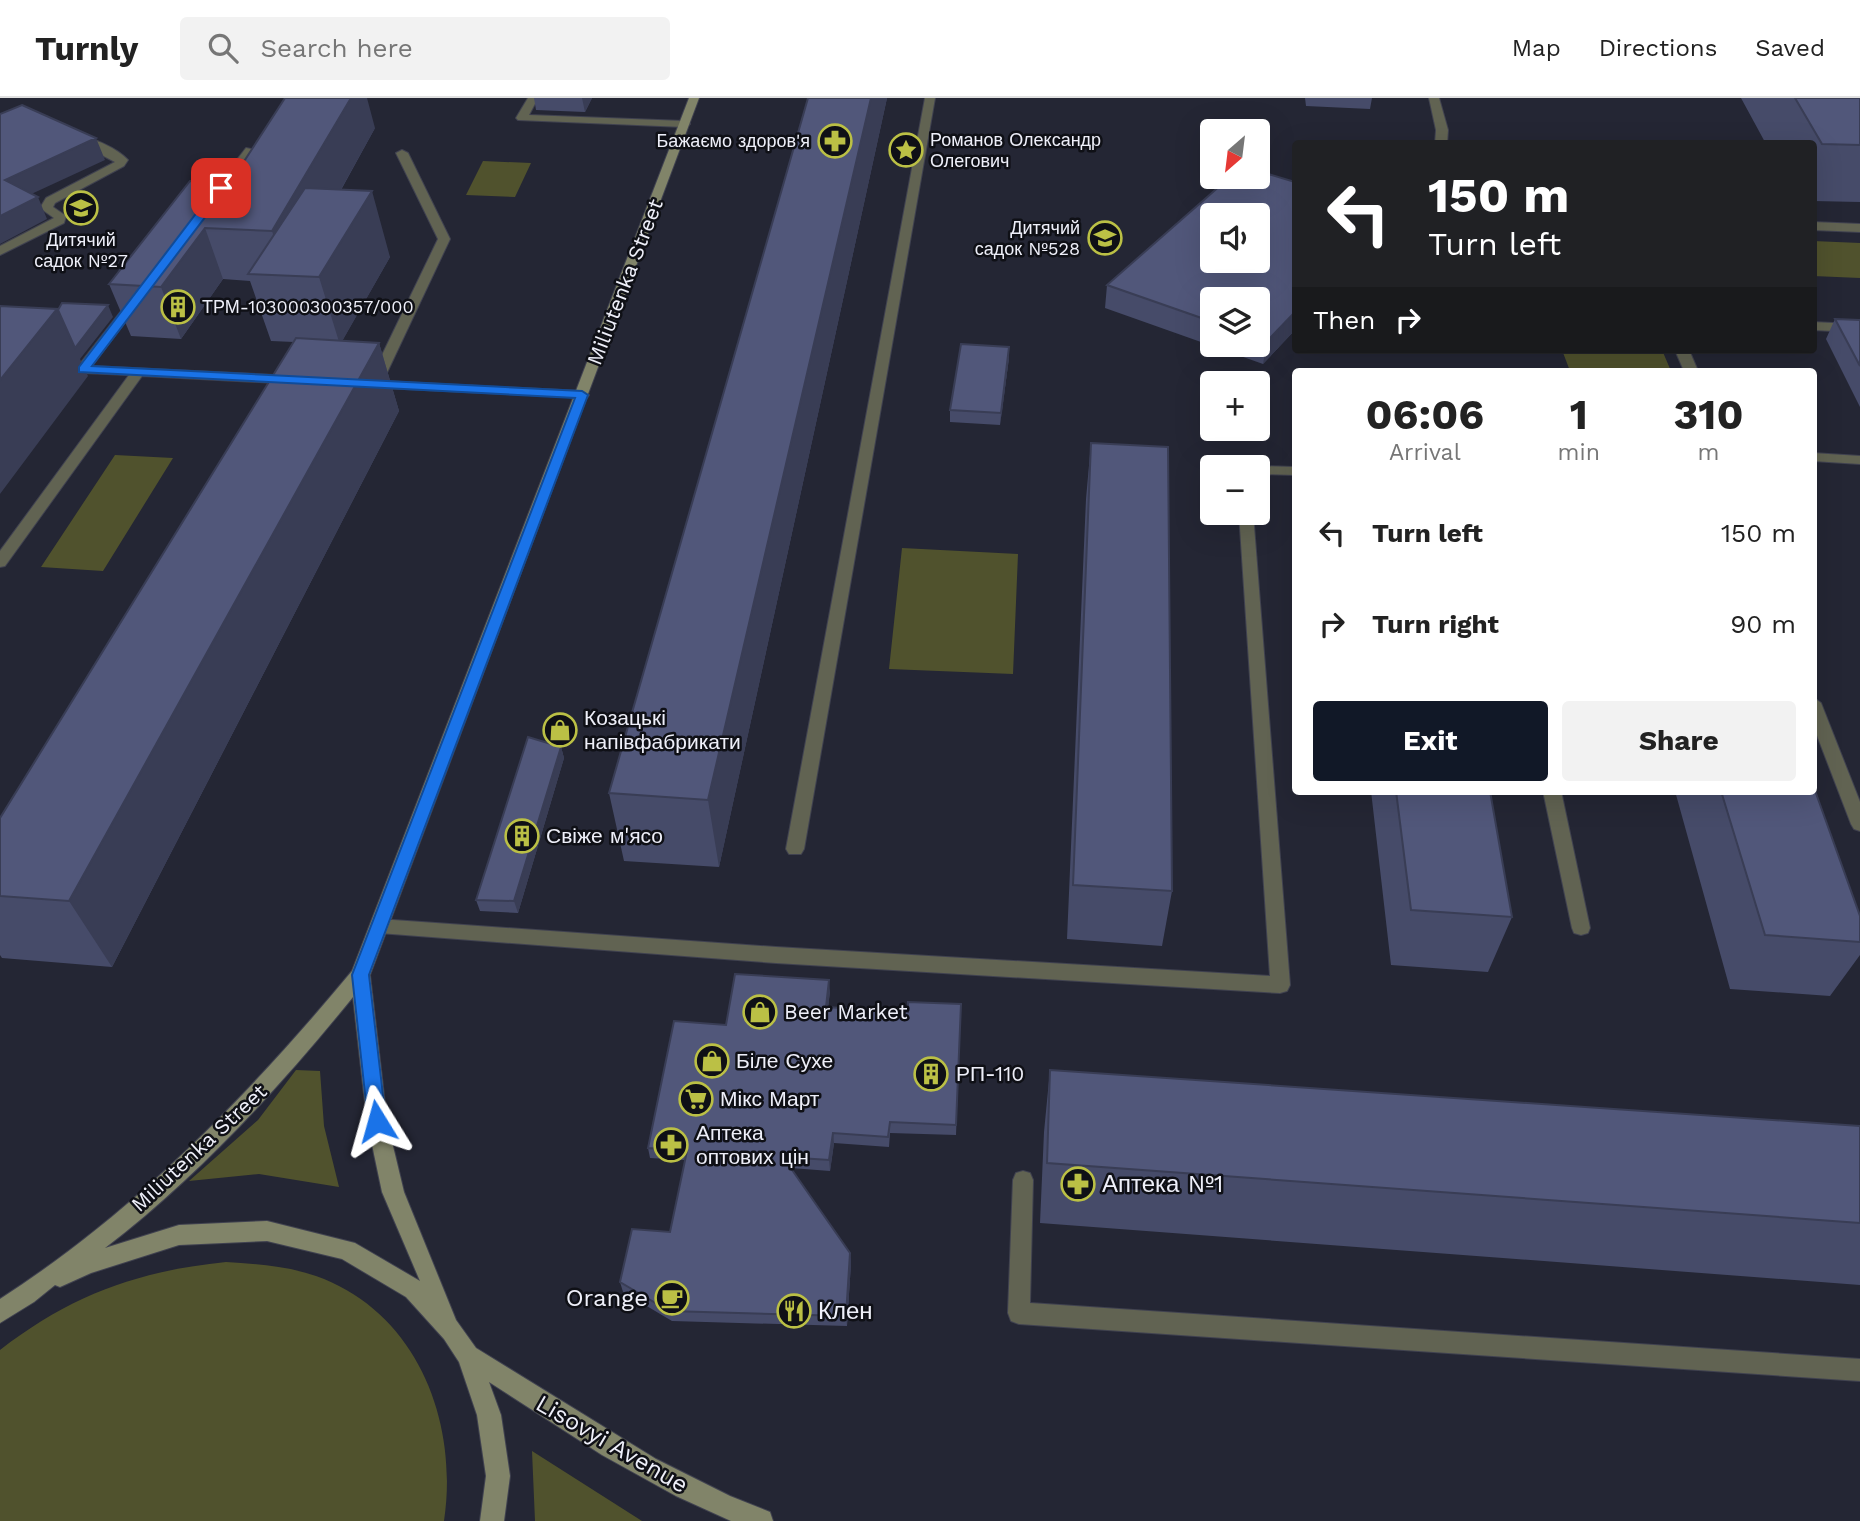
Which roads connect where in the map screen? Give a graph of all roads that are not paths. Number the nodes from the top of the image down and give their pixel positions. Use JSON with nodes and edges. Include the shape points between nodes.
{"nodes":[{"id":1,"x":533,"y":98,"type":"edge"},
{"id":2,"x":694,"y":98,"type":"edge"},
{"id":3,"x":930,"y":98,"type":"edge"},
{"id":4,"x":1434,"y":98,"type":"edge"},
{"id":5,"x":684,"y":124,"type":"junction"},
{"id":6,"x":66,"y":134,"type":"edge"},
{"id":7,"x":1441,"y":140,"type":"edge"},
{"id":8,"x":250,"y":150,"type":"edge"},
{"id":9,"x":402,"y":153,"type":"dead end"},
{"id":10,"x":206,"y":208,"type":"edge"},
{"id":11,"x":1817,"y":226,"type":"edge"},
{"id":12,"x":1860,"y":228,"type":"edge"},
{"id":13,"x":0,"y":251,"type":"edge"},
{"id":14,"x":141,"y":294,"type":"edge"},
{"id":15,"x":1817,"y":326,"type":"edge"},
{"id":16,"x":1856,"y":328,"type":"edge"},
{"id":17,"x":41,"y":367,"type":"dead end"},
{"id":18,"x":83,"y":369,"type":"junction"},
{"id":19,"x":138,"y":373,"type":"junction"},
{"id":20,"x":311,"y":381,"type":"edge"},
{"id":21,"x":349,"y":383,"type":"edge"},
{"id":22,"x":375,"y":384,"type":"junction"},
{"id":23,"x":582,"y":395,"type":"junction"},
{"id":24,"x":1817,"y":457,"type":"edge"},
{"id":25,"x":1860,"y":460,"type":"edge"},
{"id":26,"x":1270,"y":470,"type":"edge"},
{"id":27,"x":1292,"y":471,"type":"edge"},
{"id":28,"x":1247,"y":525,"type":"edge"},
{"id":29,"x":0,"y":562,"type":"edge"},
{"id":30,"x":1817,"y":714,"type":"edge"},
{"id":31,"x":1553,"y":795,"type":"edge"},
{"id":32,"x":1860,"y":824,"type":"edge"},
{"id":33,"x":795,"y":849,"type":"dead end"},
{"id":34,"x":379,"y":926,"type":"junction"},
{"id":35,"x":1581,"y":928,"type":"dead end"},
{"id":36,"x":360,"y":975,"type":"junction"},
{"id":37,"x":1023,"y":1180,"type":"dead end"},
{"id":38,"x":8,"y":1306,"type":"edge"},
{"id":39,"x":452,"y":1331,"type":"junction"},
{"id":40,"x":468,"y":1356,"type":"junction"},
{"id":41,"x":1860,"y":1370,"type":"edge"},
{"id":42,"x":492,"y":1521,"type":"edge"},
{"id":43,"x":761,"y":1521,"type":"edge"}],
"edges":[{"from":1,"to":5,"type":"lane","via":[[522,118]]},
{"from":2,"to":5,"type":"street","name":"Miliutenka Street"},
{"from":3,"to":33,"type":"lane"},
{"from":4,"to":7,"type":"lane"},
{"from":5,"to":23,"type":"street","name":"Miliutenka Street"},
{"from":6,"to":13,"type":"lane","via":[[122,160],[46,205],[60,220]]},
{"from":8,"to":10,"type":"lane"},
{"from":9,"to":22,"type":"lane","via":[[444,239]]},
{"from":11,"to":12,"type":"lane"},
{"from":14,"to":18,"type":"lane"},
{"from":15,"to":16,"type":"lane"},
{"from":17,"to":18,"type":"lane"},
{"from":18,"to":19,"type":"lane"},
{"from":19,"to":20,"type":"lane","via":[[269,385]]},
{"from":19,"to":29,"type":"lane"},
{"from":21,"to":22,"type":"lane"},
{"from":22,"to":23,"type":"lane"},
{"from":23,"to":34,"type":"street","name":"Miliutenka Street"},
{"from":24,"to":25,"type":"lane"},
{"from":26,"to":27,"type":"lane"},
{"from":28,"to":34,"type":"lane","via":[[1280,985]]},
{"from":30,"to":32,"type":"lane"},
{"from":31,"to":35,"type":"lane"},
{"from":34,"to":36,"type":"street","name":"Miliutenka Street"},
{"from":36,"to":38,"type":"street","name":"Miliutenka Street","via":[[233,1120],[151,1198]]},
{"from":36,"to":39,"type":"street","name":"Miliutenka Street","via":[[377,1121],[393,1192]]},
{"from":37,"to":41,"type":"lane","via":[[1019,1312]]},
{"from":38,"to":39,"type":"street","via":[[86,1264],[179,1236],[267,1231],[347,1250],[414,1290]]},
{"from":39,"to":40,"type":"street"},
{"from":40,"to":42,"type":"street","via":[[489,1415],[498,1476]]},
{"from":40,"to":43,"type":"street","name":"Lisovyi Avenue","via":[[621,1453],[722,1506]]}]}
